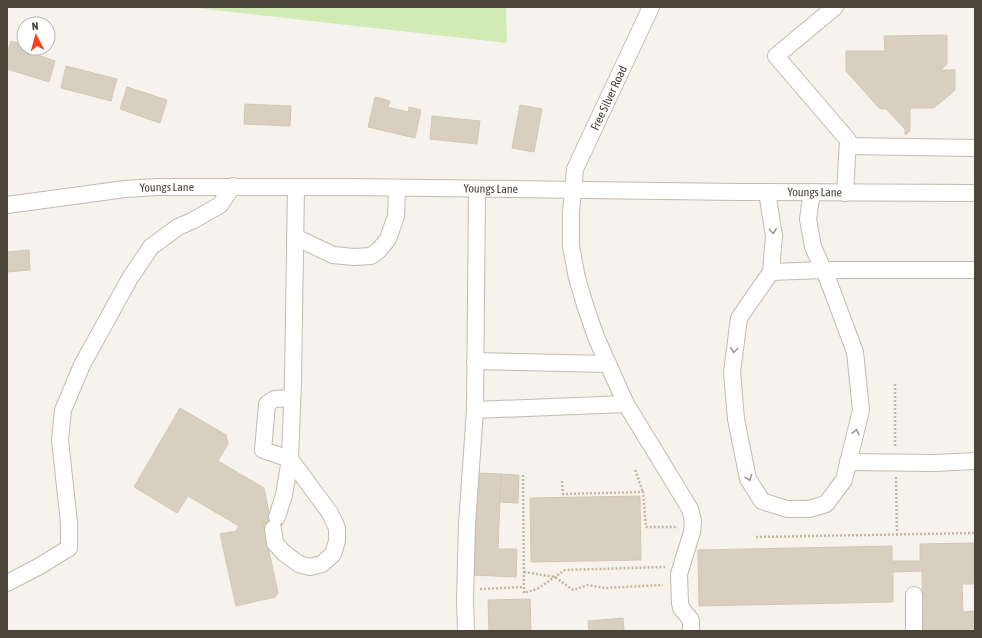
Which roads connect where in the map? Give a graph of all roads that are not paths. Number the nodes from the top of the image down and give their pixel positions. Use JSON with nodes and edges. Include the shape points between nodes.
{"nodes":[{"id":1,"x":651,"y":7,"type":"edge"},
{"id":2,"x":835,"y":7,"type":"edge"},
{"id":3,"x":848,"y":146,"type":"junction"},
{"id":4,"x":975,"y":148,"type":"edge"},
{"id":5,"x":233,"y":186,"type":"junction"},
{"id":6,"x":296,"y":187,"type":"junction"},
{"id":7,"x":397,"y":188,"type":"junction"},
{"id":8,"x":477,"y":189,"type":"junction"},
{"id":9,"x":573,"y":190,"type":"junction"},
{"id":10,"x":767,"y":192,"type":"junction"},
{"id":11,"x":812,"y":192,"type":"junction"},
{"id":12,"x":845,"y":193,"type":"junction"},
{"id":13,"x":975,"y":193,"type":"edge"},
{"id":14,"x":7,"y":205,"type":"edge"},
{"id":15,"x":295,"y":237,"type":"junction"},
{"id":16,"x":823,"y":270,"type":"junction"},
{"id":17,"x":975,"y":270,"type":"edge"},
{"id":18,"x":771,"y":272,"type":"junction"},
{"id":19,"x":475,"y":361,"type":"junction"},
{"id":20,"x":608,"y":364,"type":"junction"},
{"id":21,"x":292,"y":398,"type":"junction"},
{"id":22,"x":626,"y":404,"type":"junction"},
{"id":23,"x":475,"y":410,"type":"junction"},
{"id":24,"x":290,"y":459,"type":"junction"},
{"id":25,"x":975,"y":461,"type":"edge"},
{"id":26,"x":848,"y":462,"type":"junction"},
{"id":27,"x":7,"y":584,"type":"edge"},
{"id":28,"x":914,"y":595,"type":"dead end"},
{"id":29,"x":466,"y":631,"type":"edge"},
{"id":30,"x":691,"y":631,"type":"edge"},
{"id":31,"x":914,"y":631,"type":"edge"}],
"edges":[{"from":1,"to":9,"type":"street","name":"Free Silver Road","via":[[575,169]]},
{"from":2,"to":3,"type":"street","via":[[776,56],[848,140]]},
{"from":3,"to":4,"type":"street"},
{"from":3,"to":12,"type":"street"},
{"from":5,"to":6,"type":"street","name":"Youngs Lane"},
{"from":5,"to":14,"type":"street","name":"Youngs Lane","via":[[125,189]]},
{"from":5,"to":27,"type":"street","via":[[220,205],[178,227],[151,247],[130,278],[82,365],[64,410],[60,440],[69,523],[69,548]]},
{"from":6,"to":7,"type":"street","name":"Youngs Lane"},
{"from":6,"to":15,"type":"street"},
{"from":7,"to":8,"type":"street","name":"Youngs Lane"},
{"from":7,"to":15,"type":"street","via":[[396,216],[388,239],[371,256],[333,255]]},
{"from":8,"to":9,"type":"street","name":"Youngs Lane"},
{"from":8,"to":19,"type":"street"},
{"from":9,"to":10,"type":"street","name":"Youngs Lane"},
{"from":9,"to":20,"type":"street","name":"Free Silver Road","via":[[571,246],[577,278],[596,337]]},
{"from":10,"to":11,"type":"street","name":"Youngs Lane"},
{"from":10,"to":18,"type":"street","one_way":true,"via":[[774,236]]},
{"from":11,"to":12,"type":"street","name":"Youngs Lane"},
{"from":11,"to":16,"type":"street","via":[[808,219],[813,247]]},
{"from":12,"to":13,"type":"street","name":"Youngs Lane"},
{"from":15,"to":21,"type":"street"},
{"from":16,"to":17,"type":"street"},
{"from":16,"to":18,"type":"street"},
{"from":26,"to":16,"type":"street","one_way":true,"via":[[861,410],[855,352]]},
{"from":18,"to":26,"type":"street","one_way":true,"via":[[739,318],[732,372],[736,419],[748,479],[762,501],[787,509],[810,509],[826,504],[844,480]]},
{"from":19,"to":20,"type":"street"},
{"from":19,"to":23,"type":"street"},
{"from":20,"to":22,"type":"street","name":"Free Silver Road"},
{"from":21,"to":24,"type":"street"},
{"from":21,"to":24,"type":"street","via":[[274,399],[267,404],[263,450]]},
{"from":22,"to":23,"type":"street"},
{"from":22,"to":30,"type":"street","name":"Free Silver Road","via":[[690,509],[692,532],[679,574],[680,604],[691,620]]},
{"from":23,"to":29,"type":"street","via":[[467,524]]},
{"from":24,"to":24,"type":"street","via":[[284,495],[275,523],[275,543],[298,564],[310,567],[322,564],[333,554],[337,528],[330,513]]},
{"from":25,"to":26,"type":"street"},
{"from":28,"to":31,"type":"street"}]}
